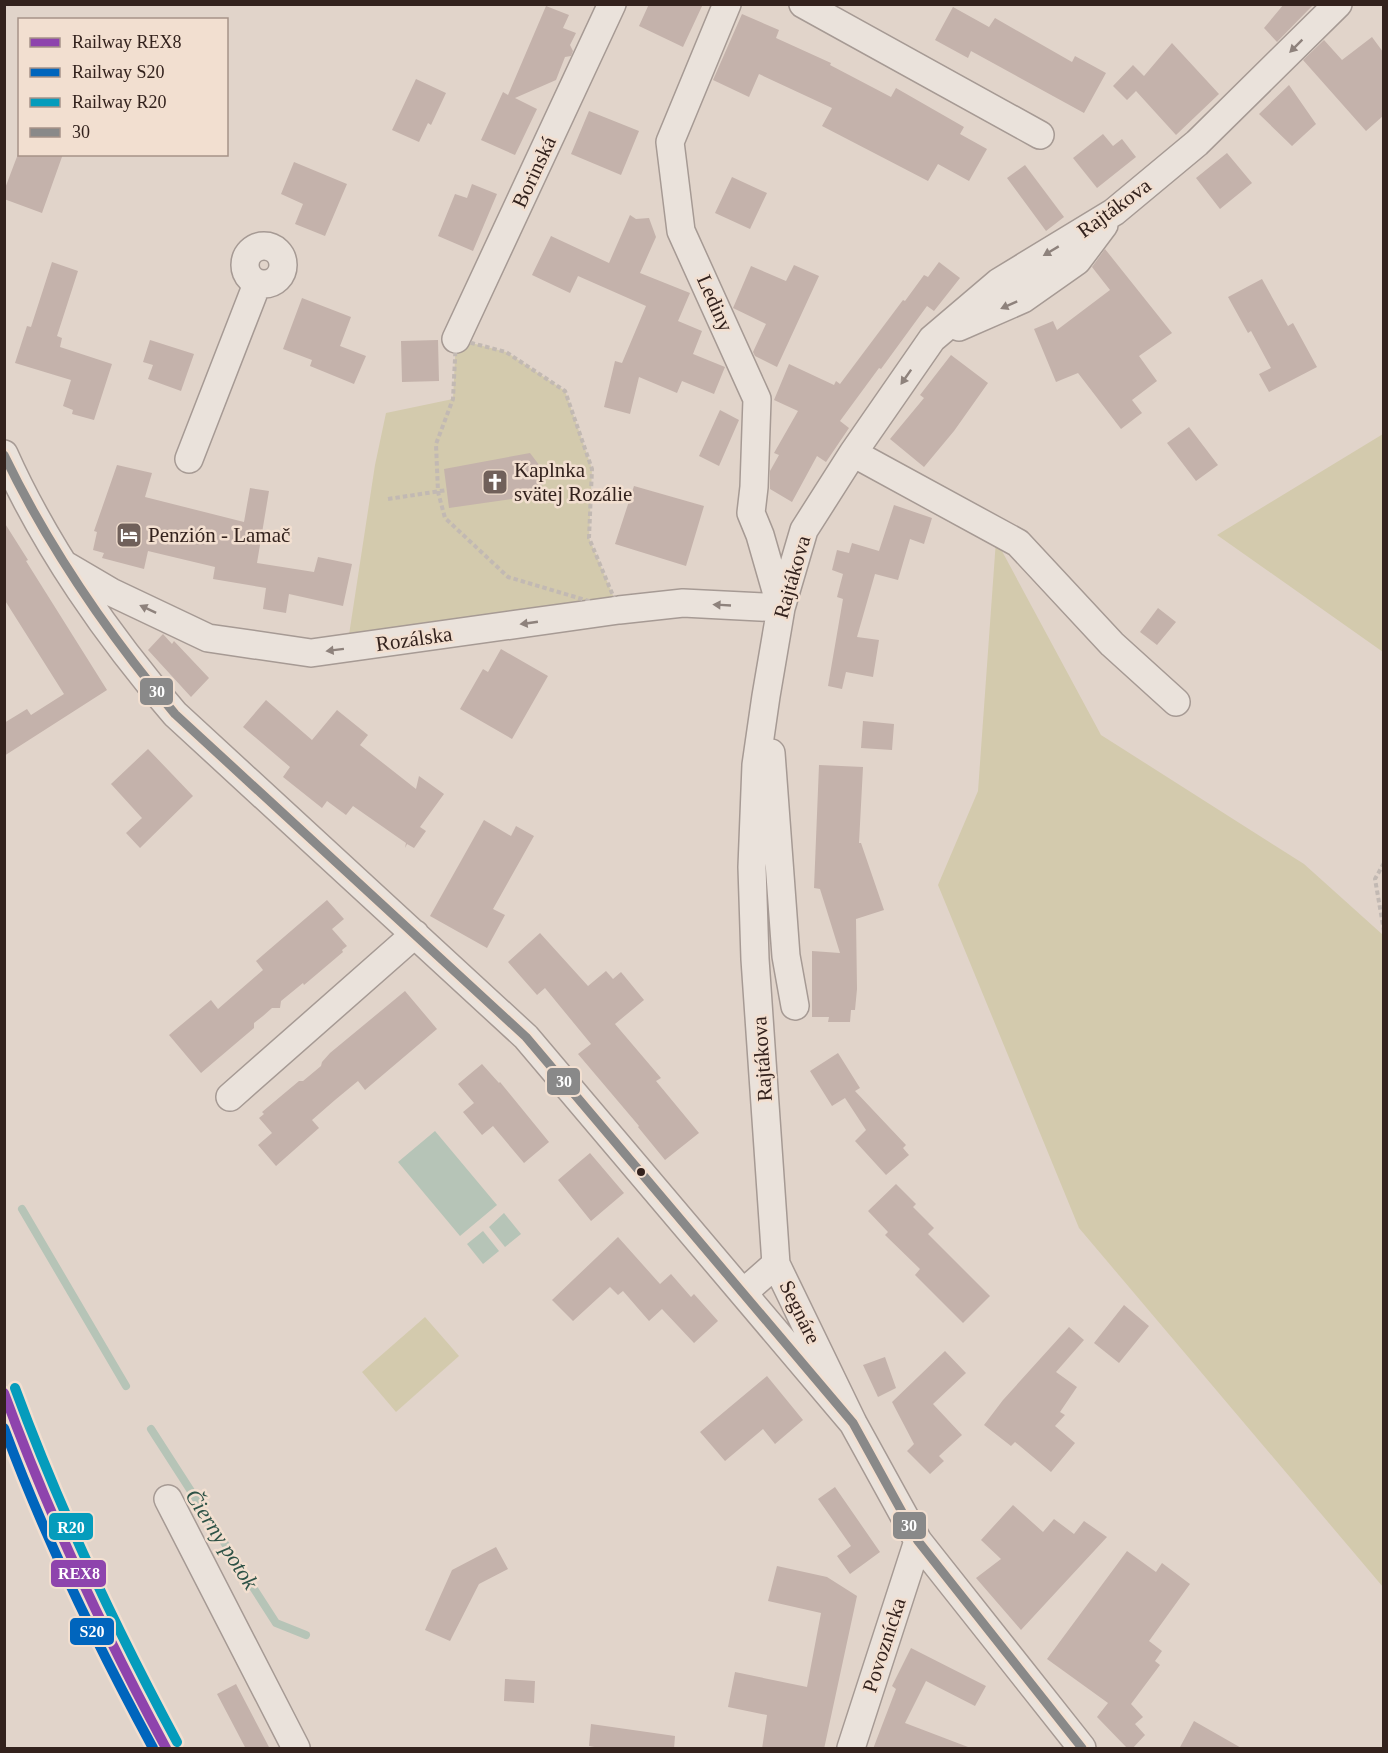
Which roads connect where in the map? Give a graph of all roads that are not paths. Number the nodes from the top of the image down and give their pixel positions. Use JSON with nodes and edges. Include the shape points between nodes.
{"nodes":[{"id":1,"x":612,"y":4,"type":"edge"},
{"id":2,"x":727,"y":4,"type":"edge"},
{"id":3,"x":803,"y":4,"type":"edge"},
{"id":4,"x":1338,"y":4,"type":"edge"},
{"id":5,"x":1040,"y":135,"type":"dead end"},
{"id":6,"x":257,"y":284,"type":"dead end"},
{"id":7,"x":456,"y":339,"type":"road end"},
{"id":8,"x":853,"y":453,"type":"junction"},
{"id":9,"x":4,"y":454,"type":"edge"},
{"id":10,"x":189,"y":459,"type":"dead end"},
{"id":11,"x":65,"y":566,"type":"junction"},
{"id":12,"x":781,"y":608,"type":"junction"},
{"id":13,"x":766,"y":696,"type":"junction"},
{"id":14,"x":1176,"y":702,"type":"dead end"},
{"id":15,"x":416,"y":934,"type":"junction"},
{"id":16,"x":795,"y":1006,"type":"dead end"},
{"id":17,"x":230,"y":1097,"type":"dead end"},
{"id":18,"x":776,"y":1264,"type":"junction"},
{"id":19,"x":743,"y":1293,"type":"junction"},
{"id":20,"x":853,"y":1423,"type":"junction"},
{"id":21,"x":168,"y":1499,"type":"dead end"},
{"id":22,"x":918,"y":1541,"type":"junction"},
{"id":23,"x":296,"y":1749,"type":"edge"},
{"id":24,"x":851,"y":1749,"type":"edge"},
{"id":25,"x":1082,"y":1749,"type":"edge"}],
"edges":[{"from":1,"to":7,"type":"street","name":"Borinská"},
{"from":2,"to":12,"type":"street","name":"Lediny","via":[[670,142],[681,231],[757,399],[751,513]]},
{"from":3,"to":5,"type":"street"},
{"from":4,"to":8,"type":"street","name":"Rajtákova","one_way":true,"via":[[1197,143],[1114,213],[999,282],[932,339]]},
{"from":6,"to":10,"type":"street"},
{"from":8,"to":12,"type":"street","name":"Rajtákova","via":[[804,530]]},
{"from":8,"to":14,"type":"street","via":[[1018,543],[1112,644]]},
{"from":9,"to":11,"type":"street","via":[[24,497]]},
{"from":12,"to":11,"type":"street","name":"Rozálska","one_way":true,"via":[[683,603],[311,653],[208,638]]},
{"from":11,"to":15,"type":"street","via":[[140,673],[175,714]]},
{"from":12,"to":13,"type":"street","name":"Rajtákova"},
{"from":13,"to":16,"type":"street","via":[[786,956]]},
{"from":13,"to":18,"type":"street","name":"Rajtákova","via":[[756,765],[752,867]]},
{"from":15,"to":17,"type":"street"},
{"from":15,"to":19,"type":"street","via":[[526,1038]]},
{"from":18,"to":19,"type":"street"},
{"from":18,"to":20,"type":"street","name":"Segnáre"},
{"from":19,"to":20,"type":"street"},
{"from":20,"to":22,"type":"street","name":"Segnáre"},
{"from":21,"to":23,"type":"street"},
{"from":22,"to":24,"type":"street","name":"Povoznícka"},
{"from":22,"to":25,"type":"street","name":"Segnáre"}]}
